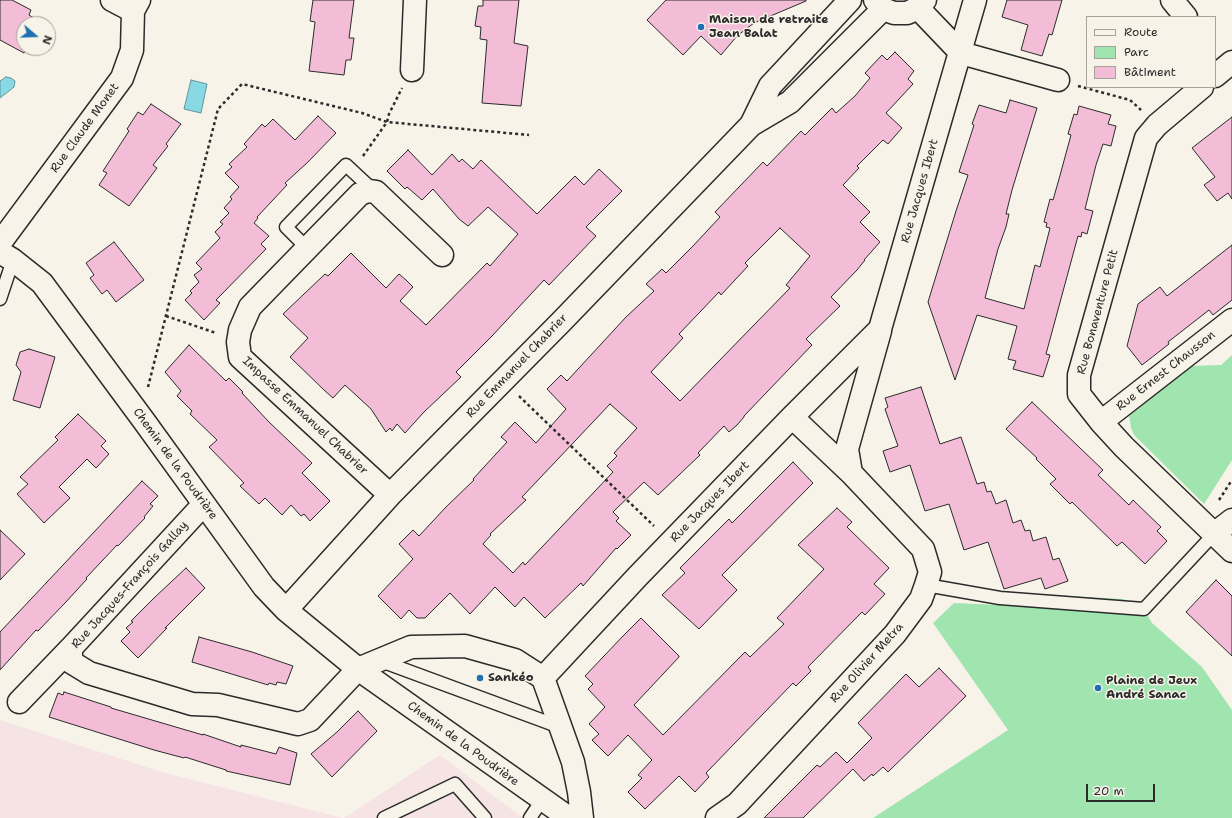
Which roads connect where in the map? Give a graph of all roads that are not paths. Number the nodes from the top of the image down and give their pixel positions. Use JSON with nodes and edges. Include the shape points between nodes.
{"nodes":[{"id":1,"x":112,"y":0,"type":"edge"},
{"id":2,"x":415,"y":0,"type":"edge"},
{"id":3,"x":850,"y":0,"type":"edge"},
{"id":4,"x":975,"y":0,"type":"edge"},
{"id":5,"x":1172,"y":0,"type":"edge"},
{"id":6,"x":879,"y":4,"type":"edge"},
{"id":7,"x":921,"y":4,"type":"edge"},
{"id":8,"x":136,"y":6,"type":"edge"},
{"id":9,"x":1185,"y":16,"type":"edge"},
{"id":10,"x":960,"y":53,"type":"junction"},
{"id":11,"x":412,"y":70,"type":"road end"},
{"id":12,"x":1058,"y":80,"type":"road end"},
{"id":13,"x":1201,"y":88,"type":"edge"},
{"id":14,"x":750,"y":125,"type":"junction"},
{"id":15,"x":376,"y":192,"type":"junction"},
{"id":16,"x":307,"y":248,"type":"junction"},
{"id":17,"x":4,"y":252,"type":"edge"},
{"id":18,"x":442,"y":255,"type":"dead end"},
{"id":19,"x":1,"y":293,"type":"edge"},
{"id":20,"x":1232,"y":320,"type":"edge"},
{"id":21,"x":880,"y":329,"type":"junction"},
{"id":22,"x":792,"y":417,"type":"junction"},
{"id":23,"x":1101,"y":422,"type":"junction"},
{"id":24,"x":851,"y":473,"type":"junction"},
{"id":25,"x":390,"y":495,"type":"junction"},
{"id":26,"x":203,"y":505,"type":"junction"},
{"id":27,"x":1232,"y":520,"type":"edge"},
{"id":28,"x":1214,"y":534,"type":"junction"},
{"id":29,"x":1232,"y":551,"type":"edge"},
{"id":30,"x":926,"y":584,"type":"junction"},
{"id":31,"x":286,"y":610,"type":"junction"},
{"id":32,"x":71,"y":648,"type":"junction"},
{"id":33,"x":380,"y":660,"type":"junction"},
{"id":34,"x":358,"y":669,"type":"junction"},
{"id":35,"x":543,"y":678,"type":"junction"},
{"id":36,"x":19,"y":702,"type":"dead end"},
{"id":37,"x":560,"y":727,"type":"junction"},
{"id":38,"x":542,"y":800,"type":"junction"},
{"id":39,"x":384,"y":818,"type":"edge"},
{"id":40,"x":485,"y":818,"type":"edge"},
{"id":41,"x":530,"y":818,"type":"edge"},
{"id":42,"x":568,"y":818,"type":"edge"},
{"id":43,"x":582,"y":818,"type":"edge"},
{"id":44,"x":717,"y":818,"type":"edge"}],
"edges":[{"from":1,"to":8,"type":"street"},
{"from":2,"to":11,"type":"street"},
{"from":3,"to":14,"type":"street","name":"Rue Emmanuel Chabrier","via":[[770,86]]},
{"from":4,"to":10,"type":"street","name":"Rue Jacques Ibert"},
{"from":5,"to":9,"type":"street"},
{"from":6,"to":7,"type":"street","via":[[894,13],[907,13]]},
{"from":6,"to":14,"type":"street","name":"Rue Emmanuel Chabrier","via":[[790,102]]},
{"from":7,"to":10,"type":"street"},
{"from":8,"to":17,"type":"street","name":"Rue Claude Monet","via":[[132,50],[122,78]]},
{"from":10,"to":12,"type":"street"},
{"from":10,"to":21,"type":"street","name":"Rue Jacques Ibert"},
{"from":13,"to":23,"type":"street","name":"Rue Bonaventure Petit","via":[[1157,125],[1146,138],[1079,375],[1079,394]]},
{"from":14,"to":25,"type":"street","name":"Rue Emmanuel Chabrier"},
{"from":15,"to":16,"type":"street","name":"Impasse Emmanuel Chabrier","via":[[360,194]]},
{"from":15,"to":16,"type":"lane","via":[[346,165],[286,227]]},
{"from":15,"to":18,"type":"street"},
{"from":16,"to":25,"type":"street","name":"Impasse Emmanuel Chabrier","via":[[250,307],[240,330],[240,357]]},
{"from":17,"to":19,"type":"lane"},
{"from":17,"to":26,"type":"street","name":"Chemin de la Poudrière","via":[[42,284]]},
{"from":20,"to":23,"type":"street","name":"Rue Ernest Chausson"},
{"from":21,"to":22,"type":"street","name":"Rue Jacques Ibert"},
{"from":21,"to":24,"type":"street","name":"Rue Jacques Ibert","via":[[847,449]]},
{"from":22,"to":24,"type":"street","name":"Rue Olivier Metra"},
{"from":22,"to":35,"type":"street","name":"Rue Jacques Ibert"},
{"from":23,"to":28,"type":"street","name":"Rue Bonaventure Petit"},
{"from":24,"to":30,"type":"street","name":"Rue Olivier Metra","via":[[923,549],[930,572]]},
{"from":25,"to":31,"type":"street","name":"Rue Emmanuel Chabrier"},
{"from":26,"to":31,"type":"street","name":"Chemin de la Poudrière","via":[[264,587]]},
{"from":26,"to":32,"type":"street","name":"Rue Jacques-François Gallay"},
{"from":27,"to":28,"type":"street"},
{"from":28,"to":29,"type":"street","name":"Rue Bonaventure Petit"},
{"from":28,"to":30,"type":"lane","via":[[1144,609],[1000,598]]},
{"from":30,"to":44,"type":"street","name":"Rue Olivier Metra","via":[[921,599],[895,634],[737,804]]},
{"from":31,"to":34,"type":"street","name":"Chemin de la Poudrière"},
{"from":32,"to":34,"type":"street","name":"Rue Jacques-François Gallay","via":[[71,662],[89,673],[192,704],[218,705],[298,724],[310,720]]},
{"from":32,"to":36,"type":"street"},
{"from":33,"to":34,"type":"street"},
{"from":33,"to":35,"type":"street","via":[[411,647],[464,646],[515,660]]},
{"from":33,"to":37,"type":"lane"},
{"from":34,"to":38,"type":"street","name":"Chemin de la Poudrière"},
{"from":35,"to":37,"type":"street"},
{"from":37,"to":43,"type":"street","via":[[573,762]]},
{"from":38,"to":41,"type":"lane"},
{"from":38,"to":42,"type":"street","name":"Chemin de la Poudrière"},
{"from":39,"to":40,"type":"lane","via":[[455,784]]}]}
